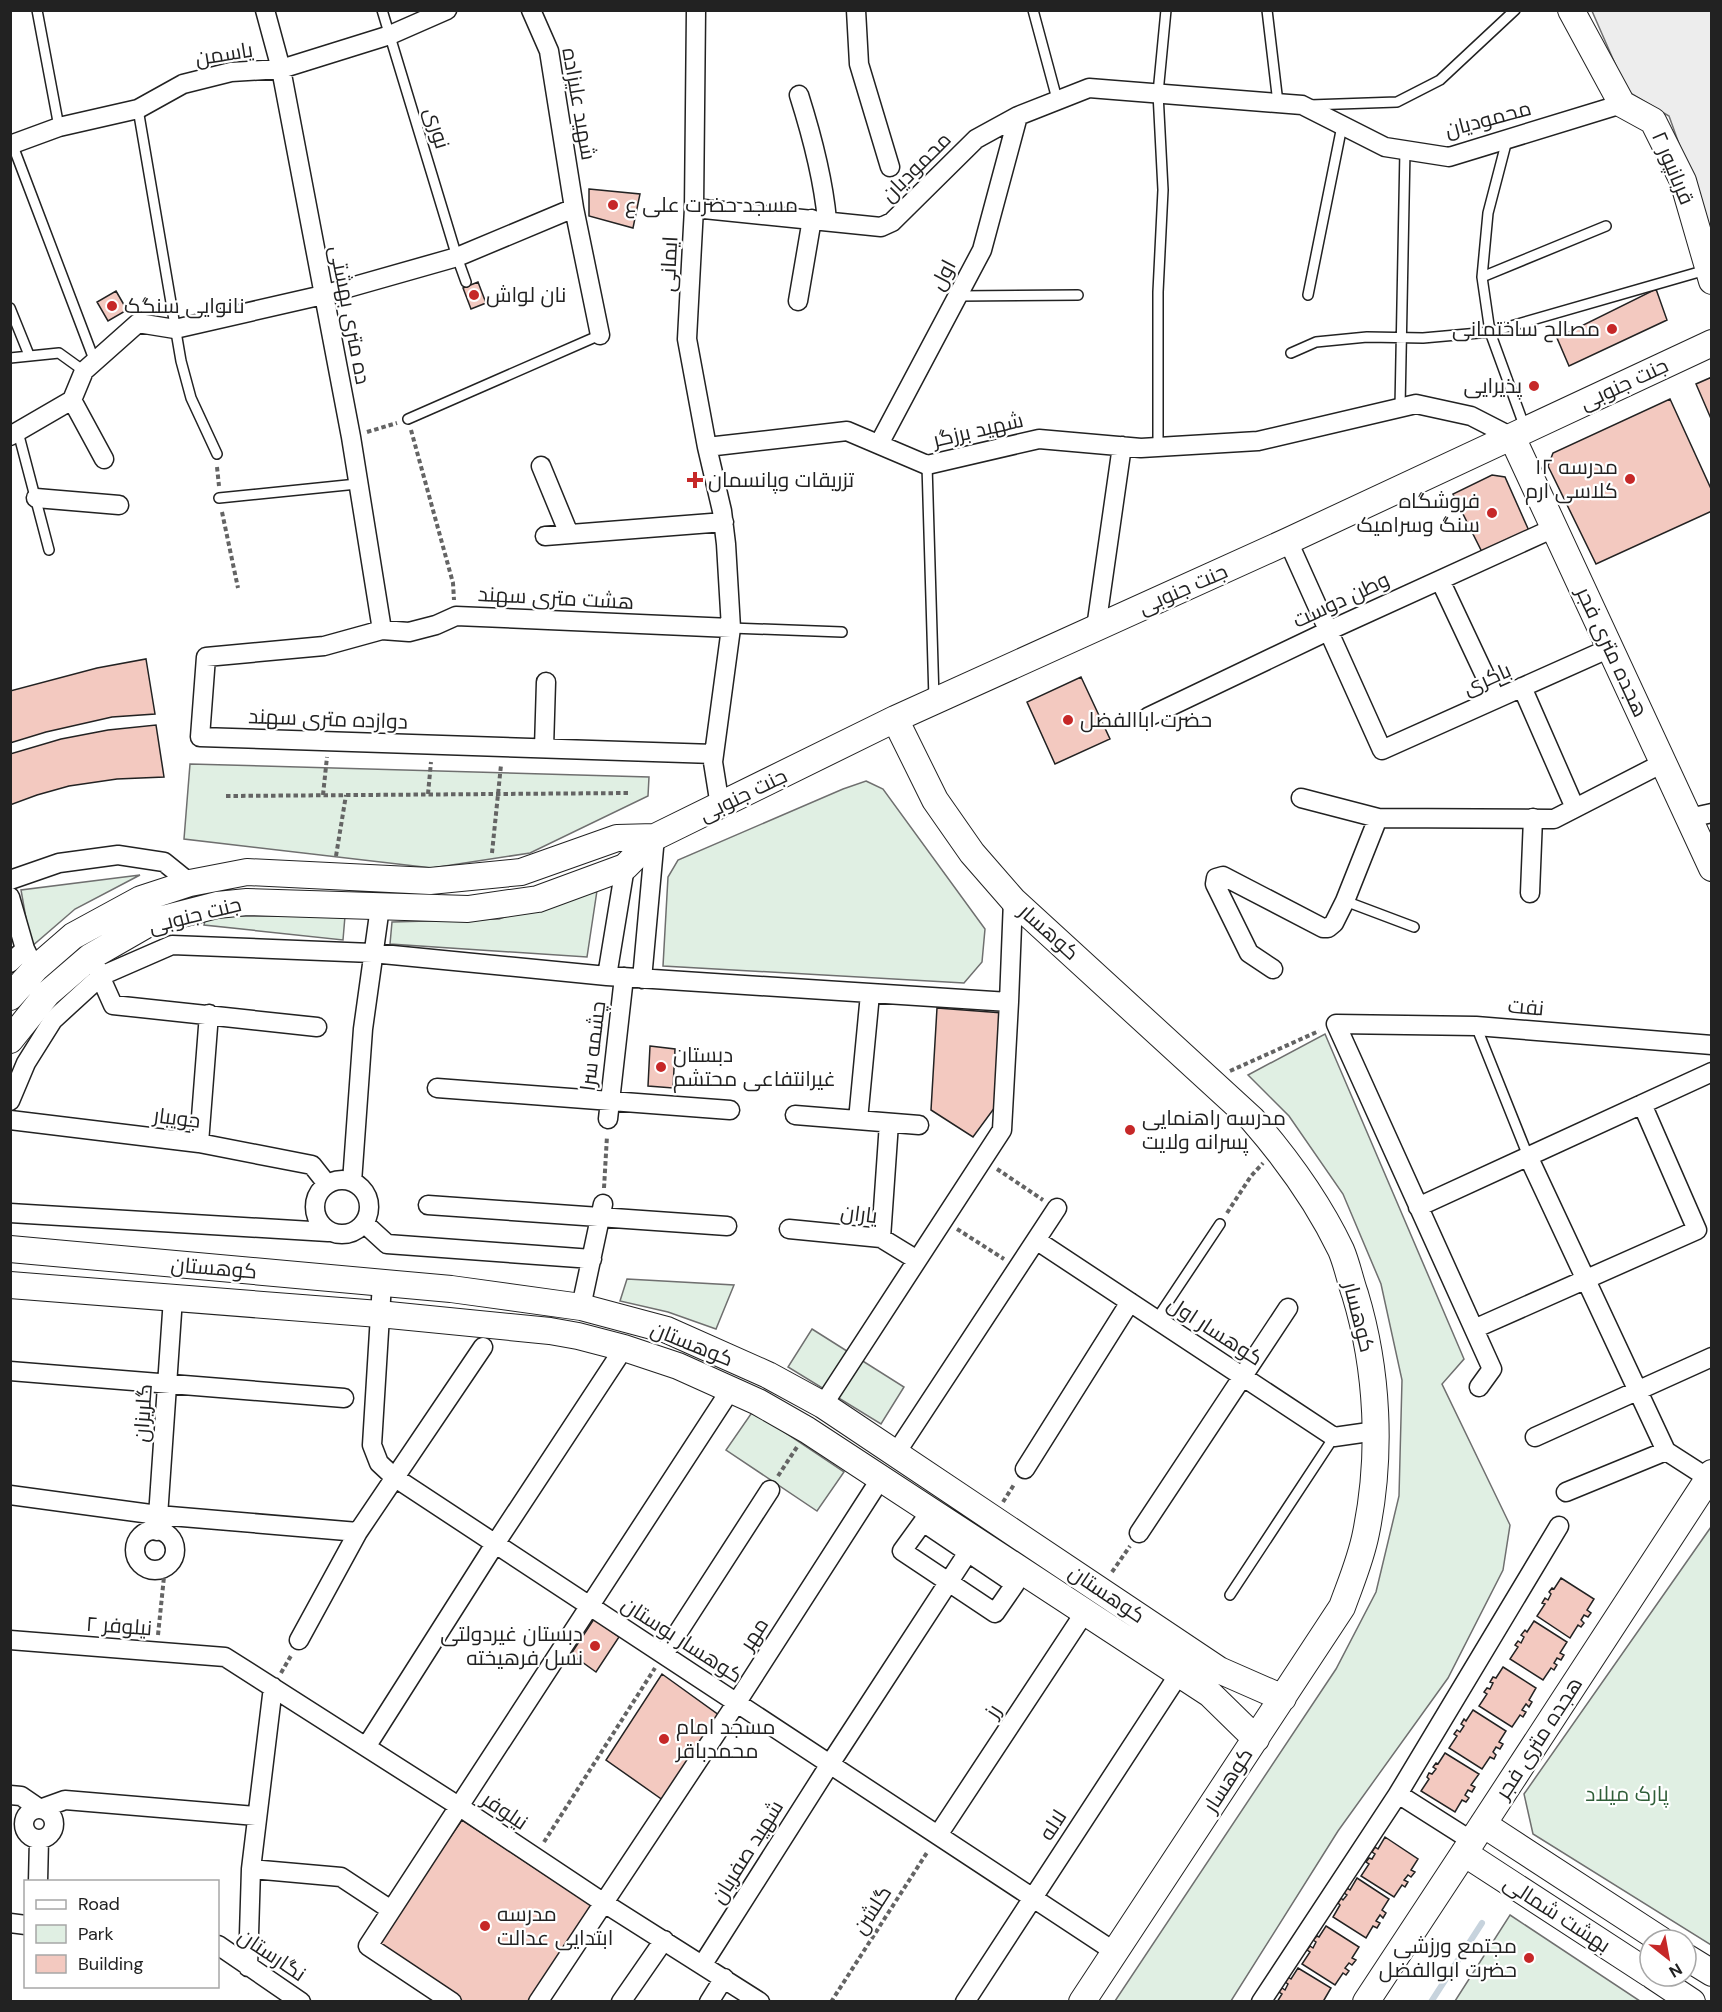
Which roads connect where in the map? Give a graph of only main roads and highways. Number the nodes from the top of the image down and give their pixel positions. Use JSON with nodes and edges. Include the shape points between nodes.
{"nodes":[{"id":1,"x":1571,"y":10,"type":"edge"},
{"id":2,"x":1710,"y":275,"type":"edge"},
{"id":3,"x":1712,"y":343,"type":"edge"},
{"id":4,"x":1519,"y":434,"type":"junction"},
{"id":5,"x":895,"y":720,"type":"junction"},
{"id":6,"x":1700,"y":816,"type":"edge"},
{"id":7,"x":656,"y":837,"type":"junction"},
{"id":8,"x":1712,"y":868,"type":"edge"},
{"id":9,"x":23,"y":960,"type":"edge"},
{"id":10,"x":10,"y":997,"type":"edge"},
{"id":11,"x":10,"y":1040,"type":"edge"},
{"id":12,"x":10,"y":1249,"type":"edge"},
{"id":13,"x":176,"y":1264,"type":"junction"},
{"id":14,"x":10,"y":1285,"type":"edge"},
{"id":15,"x":173,"y":1298,"type":"junction"},
{"id":16,"x":554,"y":1302,"type":"junction"},
{"id":17,"x":550,"y":1331,"type":"junction"},
{"id":18,"x":1710,"y":1476,"type":"edge"},
{"id":19,"x":1251,"y":1683,"type":"junction"},
{"id":20,"x":1283,"y":1698,"type":"junction"},
{"id":21,"x":1231,"y":1715,"type":"junction"},
{"id":22,"x":1256,"y":1738,"type":"junction"},
{"id":23,"x":1473,"y":1840,"type":"junction"},
{"id":24,"x":1638,"y":1928,"type":"edge"},
{"id":25,"x":1638,"y":1964,"type":"edge"},
{"id":26,"x":1698,"y":1964,"type":"edge"},
{"id":27,"x":1712,"y":1973,"type":"edge"},
{"id":28,"x":1672,"y":1988,"type":"edge"},
{"id":29,"x":1082,"y":2001,"type":"edge"},
{"id":30,"x":1366,"y":2001,"type":"edge"},
{"id":31,"x":1692,"y":2001,"type":"edge"}],
"edges":[{"from":1,"to":2,"type":"main road","name":"قربانپور ۲","via":[[1622,104],[1653,121],[1683,181]]},
{"from":3,"to":4,"type":"main road","name":"جنت جنوبی"},
{"from":4,"to":5,"type":"main road","name":"جنت جنوبی"},
{"from":4,"to":6,"type":"main road","name":"هجده متری فجر","via":[[1554,528],[1663,763]]},
{"from":5,"to":7,"type":"main road","name":"جنت جنوبی"},
{"from":5,"to":20,"type":"main road","name":"کوهسار","via":[[935,800],[972,853],[1013,900],[1252,1119],[1312,1197],[1342,1252],[1361,1315],[1373,1379],[1376,1431],[1366,1532],[1342,1606]]},
{"from":6,"to":8,"type":"main road","name":"هجده متری فجر"},
{"from":7,"to":9,"type":"main road","name":"جنت جنوبی","via":[[617,838],[521,872],[430,881],[247,872],[190,883],[141,899]]},
{"from":7,"to":11,"type":"main road","name":"جنت جنوبی","via":[[625,867],[538,899],[468,909],[247,902],[217,905],[151,922],[95,966],[47,994]]},
{"from":9,"to":10,"type":"main road","name":"جنت جنوبی"},
{"from":12,"to":13,"type":"main road","name":"کوهستان"},
{"from":13,"to":15,"type":"main road"},
{"from":13,"to":16,"type":"main road","name":"کوهستان"},
{"from":14,"to":15,"type":"main road","name":"کوهستان"},
{"from":15,"to":17,"type":"main road","name":"کوهستان"},
{"from":16,"to":17,"type":"main road"},
{"from":16,"to":19,"type":"main road","name":"کوهستان","via":[[667,1330],[768,1375],[823,1405],[1220,1670]]},
{"from":17,"to":21,"type":"main road","name":"کوهستان","via":[[624,1348],[678,1366],[758,1402],[881,1478],[972,1546],[1085,1612],[1210,1694]]},
{"from":18,"to":23,"type":"main road","name":"هجده متری فجر"},
{"from":19,"to":20,"type":"main road","name":"کوهستان"},
{"from":19,"to":21,"type":"main road","via":[[1261,1697],[1258,1710],[1246,1718]]},
{"from":20,"to":22,"type":"main road","name":"کوهسار"},
{"from":21,"to":22,"type":"main road","name":"کوهستان"},
{"from":22,"to":29,"type":"main road","name":"کوهسار"},
{"from":23,"to":24,"type":"main road","name":"بهشت شمالی"},
{"from":23,"to":25,"type":"main road","name":"بهشت شمالی"},
{"from":23,"to":30,"type":"main road","name":"هجده متری فجر"},
{"from":26,"to":27,"type":"main road"},
{"from":28,"to":31,"type":"main road","name":"بهشت شمالی"}]}
